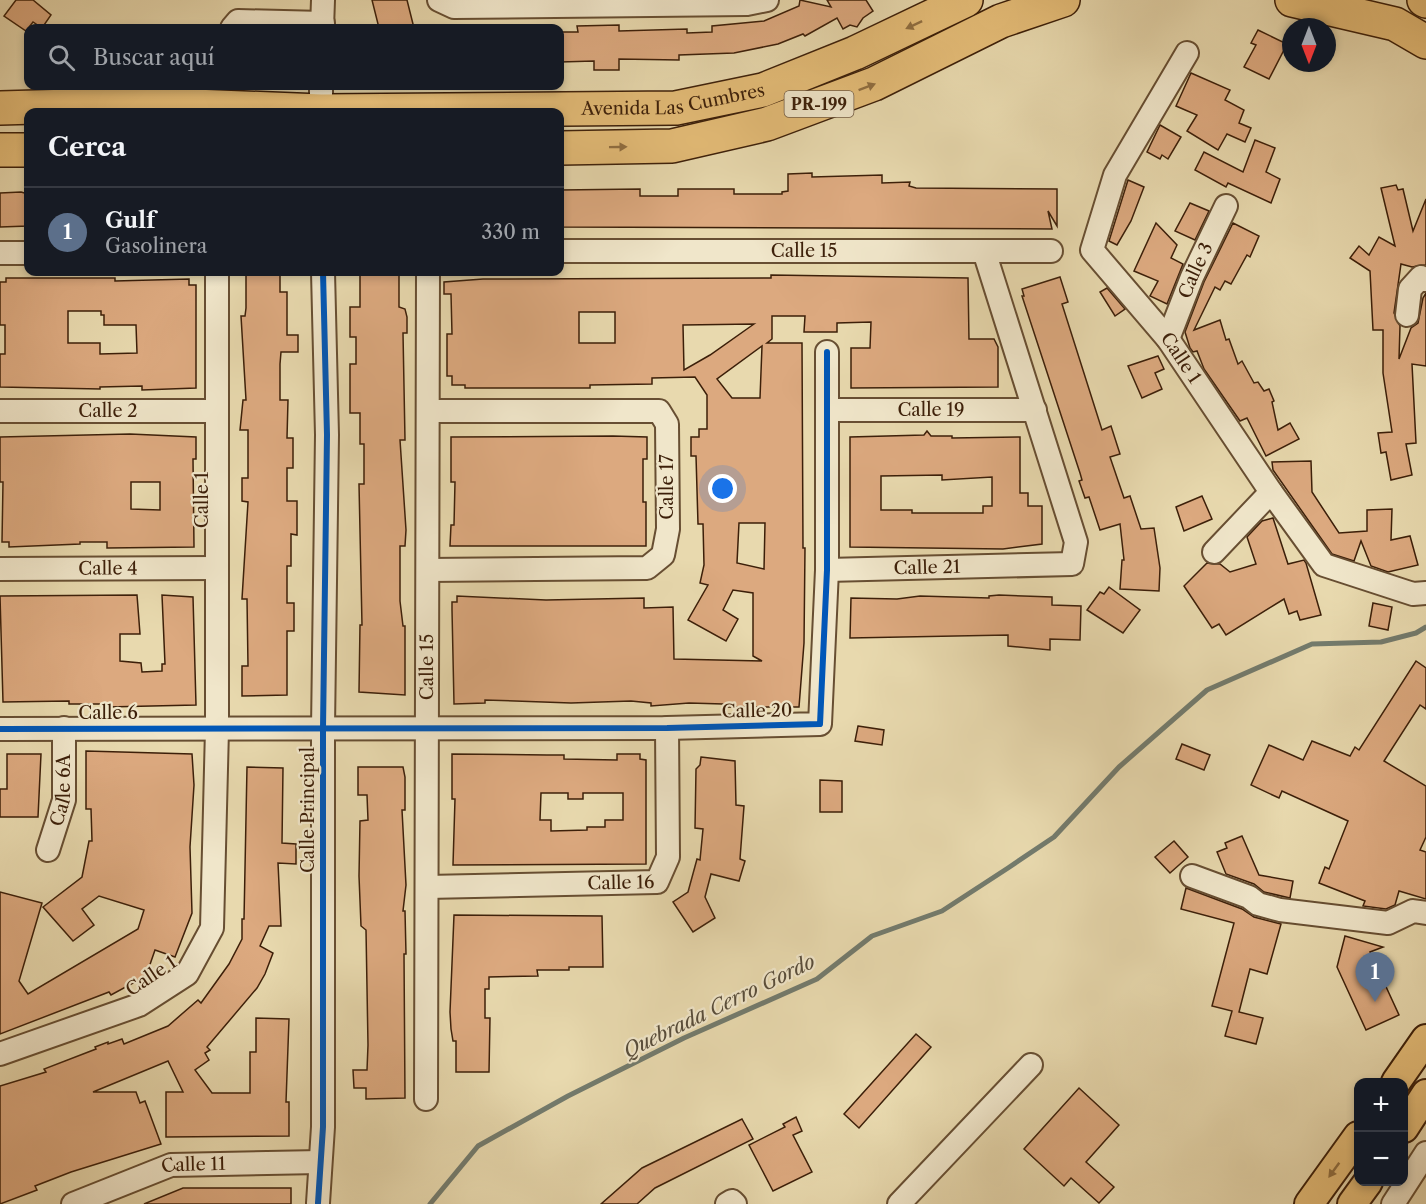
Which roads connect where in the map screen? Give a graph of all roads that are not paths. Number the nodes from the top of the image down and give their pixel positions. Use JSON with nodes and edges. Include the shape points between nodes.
{"nodes":[{"id":1,"x":323,"y":0,"type":"edge"},
{"id":2,"x":439,"y":0,"type":"edge"},
{"id":3,"x":767,"y":0,"type":"edge"},
{"id":4,"x":966,"y":0,"type":"edge"},
{"id":5,"x":1063,"y":0,"type":"edge"},
{"id":6,"x":1292,"y":0,"type":"edge"},
{"id":7,"x":1404,"y":12,"type":"edge"},
{"id":8,"x":235,"y":24,"type":"edge"},
{"id":9,"x":289,"y":24,"type":"edge"},
{"id":10,"x":323,"y":24,"type":"edge"},
{"id":11,"x":1426,"y":42,"type":"edge"},
{"id":12,"x":1187,"y":53,"type":"dead end"},
{"id":13,"x":321,"y":103,"type":"edge"},
{"id":14,"x":0,"y":108,"type":"edge"},
{"id":15,"x":564,"y":148,"type":"edge"},
{"id":16,"x":0,"y":150,"type":"edge"},
{"id":17,"x":24,"y":150,"type":"edge"},
{"id":18,"x":1226,"y":206,"type":"dead end"},
{"id":19,"x":564,"y":251,"type":"edge"},
{"id":20,"x":984,"y":251,"type":"junction"},
{"id":21,"x":1051,"y":251,"type":"dead end"},
{"id":22,"x":0,"y":253,"type":"edge"},
{"id":23,"x":24,"y":253,"type":"edge"},
{"id":24,"x":217,"y":276,"type":"edge"},
{"id":25,"x":323,"y":276,"type":"edge"},
{"id":26,"x":428,"y":276,"type":"edge"},
{"id":27,"x":1424,"y":278,"type":"edge"},
{"id":28,"x":1407,"y":315,"type":"dead end"},
{"id":29,"x":1168,"y":339,"type":"junction"},
{"id":30,"x":827,"y":352,"type":"dead end"},
{"id":31,"x":827,"y":410,"type":"junction"},
{"id":32,"x":1035,"y":410,"type":"junction"},
{"id":33,"x":0,"y":411,"type":"edge"},
{"id":34,"x":217,"y":411,"type":"junction"},
{"id":35,"x":428,"y":411,"type":"junction"},
{"id":36,"x":1271,"y":492,"type":"junction"},
{"id":37,"x":1214,"y":552,"type":"dead end"},
{"id":38,"x":217,"y":568,"type":"junction"},
{"id":39,"x":0,"y":569,"type":"edge"},
{"id":40,"x":428,"y":570,"type":"junction"},
{"id":41,"x":827,"y":570,"type":"junction"},
{"id":42,"x":1426,"y":593,"type":"edge"},
{"id":43,"x":64,"y":728,"type":"junction"},
{"id":44,"x":323,"y":728,"type":"junction"},
{"id":45,"x":428,"y":728,"type":"junction"},
{"id":46,"x":667,"y":728,"type":"junction"},
{"id":47,"x":0,"y":729,"type":"edge"},
{"id":48,"x":217,"y":729,"type":"junction"},
{"id":49,"x":48,"y":850,"type":"dead end"},
{"id":50,"x":1192,"y":876,"type":"dead end"},
{"id":51,"x":427,"y":887,"type":"junction"},
{"id":52,"x":1426,"y":913,"type":"edge"},
{"id":53,"x":1426,"y":1039,"type":"edge"},
{"id":54,"x":0,"y":1054,"type":"edge"},
{"id":55,"x":1031,"y":1065,"type":"dead end"},
{"id":56,"x":1399,"y":1078,"type":"edge"},
{"id":57,"x":1426,"y":1094,"type":"edge"},
{"id":58,"x":426,"y":1099,"type":"dead end"},
{"id":59,"x":1408,"y":1122,"type":"edge"},
{"id":60,"x":1354,"y":1143,"type":"edge"},
{"id":61,"x":320,"y":1162,"type":"junction"},
{"id":62,"x":1422,"y":1169,"type":"edge"},
{"id":63,"x":1365,"y":1186,"type":"edge"},
{"id":64,"x":318,"y":1203,"type":"edge"},
{"id":65,"x":73,"y":1204,"type":"edge"},
{"id":66,"x":727,"y":1204,"type":"edge"},
{"id":67,"x":735,"y":1204,"type":"edge"},
{"id":68,"x":898,"y":1204,"type":"edge"},
{"id":69,"x":1309,"y":1204,"type":"edge"},
{"id":70,"x":1352,"y":1204,"type":"edge"},
{"id":71,"x":1393,"y":1204,"type":"edge"}],
"edges":[{"from":1,"to":10,"type":"street"},
{"from":2,"to":3,"type":"street","via":[[453,7],[747,4]]},
{"from":4,"to":13,"type":"highway","name":"Avenida Las Cumbres","number":"PR-199","one_way":true,"via":[[855,53],[763,90],[676,108]]},
{"from":15,"to":5,"type":"highway","name":"Avenida Las Cumbres","number":"PR-199","one_way":true,"via":[[672,146],[767,124],[874,84],[1001,21]]},
{"from":6,"to":7,"type":"highway"},
{"from":7,"to":11,"type":"highway"},
{"from":8,"to":9,"type":"street"},
{"from":12,"to":29,"type":"street","name":"Calle 1","via":[[1115,175],[1092,250]]},
{"from":13,"to":14,"type":"highway","name":"Avenida Las Cumbres","number":"PR-199"},
{"from":16,"to":17,"type":"highway"},
{"from":18,"to":29,"type":"street","name":"Calle 3","via":[[1192,276]]},
{"from":19,"to":20,"type":"street","name":"Calle 15"},
{"from":20,"to":21,"type":"street","name":"Calle 15"},
{"from":20,"to":32,"type":"street"},
{"from":22,"to":23,"type":"street"},
{"from":24,"to":34,"type":"street","name":"Calle 1"},
{"from":25,"to":44,"type":"street","name":"Calle Principal","via":[[327,435]]},
{"from":26,"to":35,"type":"street","name":"Calle 15"},
{"from":27,"to":28,"type":"street","via":[[1410,288]]},
{"from":29,"to":36,"type":"street","name":"Calle 1"},
{"from":30,"to":31,"type":"street","name":"Calle 20"},
{"from":31,"to":32,"type":"street","name":"Calle 19"},
{"from":31,"to":41,"type":"street","name":"Calle 20"},
{"from":32,"to":41,"type":"street","name":"Calle 21","via":[[1076,542],[1072,564]]},
{"from":33,"to":34,"type":"street","name":"Calle 2"},
{"from":34,"to":38,"type":"street","name":"Calle 1"},
{"from":35,"to":40,"type":"street","name":"Calle 15"},
{"from":35,"to":40,"type":"street","name":"Calle 17","via":[[659,411],[667,424],[668,529],[663,555],[647,568]]},
{"from":36,"to":37,"type":"street"},
{"from":36,"to":42,"type":"street","name":"Calle 1","via":[[1324,565],[1413,594]]},
{"from":38,"to":39,"type":"street","name":"Calle 4"},
{"from":38,"to":48,"type":"street","name":"Calle 1"},
{"from":40,"to":45,"type":"street","name":"Calle 15"},
{"from":41,"to":46,"type":"street","name":"Calle 20","via":[[820,724]]},
{"from":43,"to":47,"type":"street","name":"Calle 6"},
{"from":43,"to":48,"type":"street","name":"Calle 6"},
{"from":43,"to":49,"type":"street","name":"Calle 6A","via":[[64,800]]},
{"from":44,"to":45,"type":"street","name":"Calle 20"},
{"from":44,"to":48,"type":"street"},
{"from":44,"to":61,"type":"street","name":"Calle Principal"},
{"from":45,"to":46,"type":"street","name":"Calle 20"},
{"from":45,"to":51,"type":"street","name":"Calle 15"},
{"from":46,"to":51,"type":"street","name":"Calle 16","via":[[668,857],[657,882]]},
{"from":48,"to":54,"type":"street","name":"Calle 1","via":[[212,928],[187,974],[139,1005]]},
{"from":50,"to":52,"type":"street","via":[[1280,910],[1388,923],[1413,911]]},
{"from":51,"to":58,"type":"street","name":"Calle 15"},
{"from":53,"to":56,"type":"main road"},
{"from":55,"to":68,"type":"street"},
{"from":57,"to":59,"type":"main road"},
{"from":60,"to":69,"type":"main road","one_way":true},
{"from":61,"to":64,"type":"street","name":"Calle Principal"},
{"from":61,"to":65,"type":"street","name":"Calle 11","via":[[171,1165]]},
{"from":62,"to":71,"type":"street"},
{"from":63,"to":70,"type":"main road"},
{"from":66,"to":67,"type":"street"}]}
